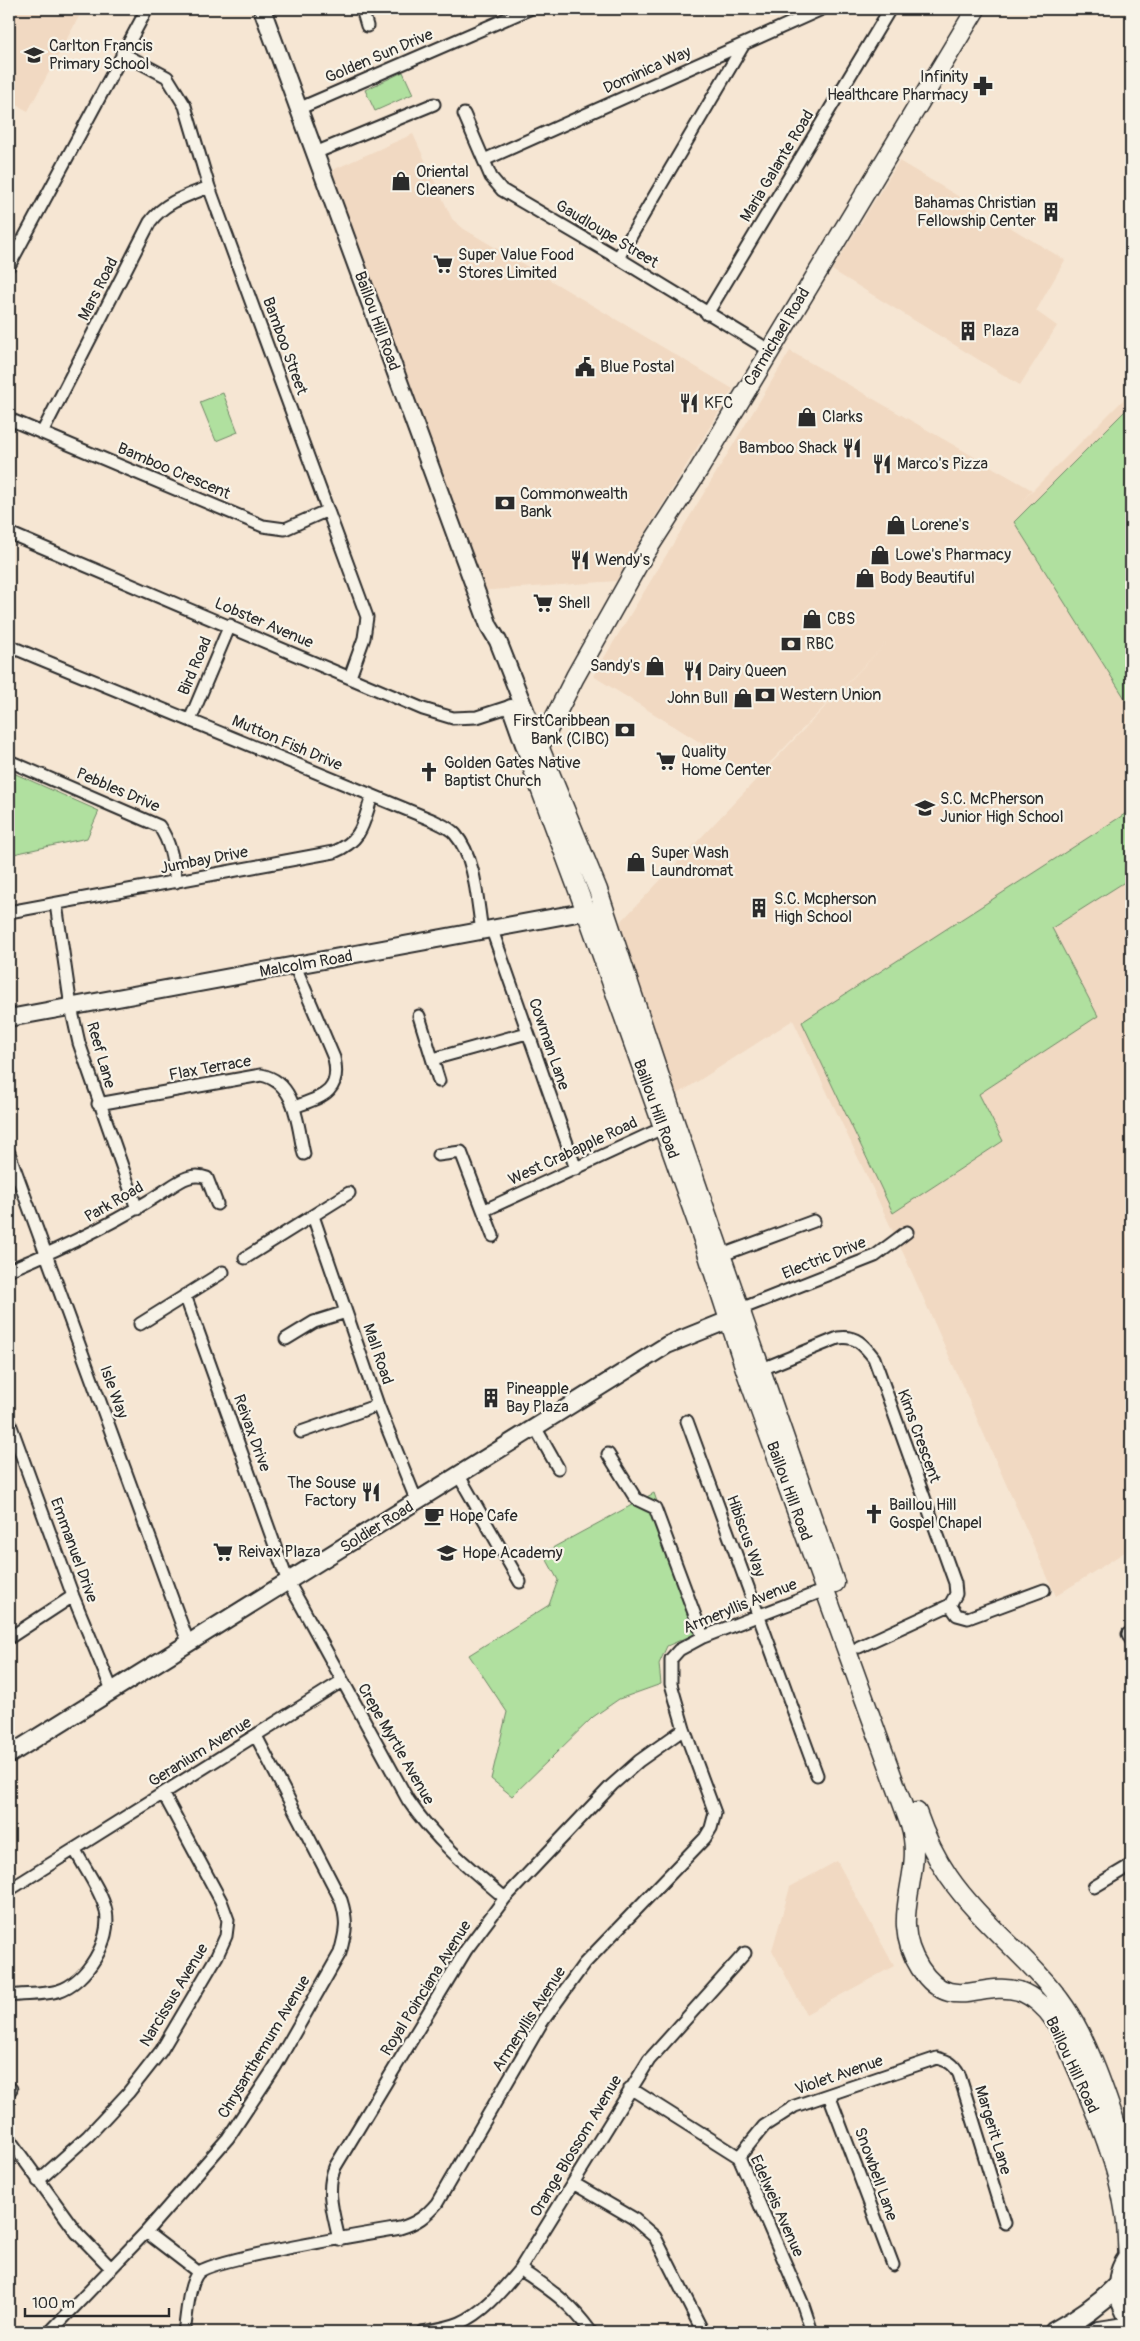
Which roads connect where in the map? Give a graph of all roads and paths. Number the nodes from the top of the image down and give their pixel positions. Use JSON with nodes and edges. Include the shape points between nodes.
{"nodes":[{"id":1,"x":147,"y":9,"type":"edge"},
{"id":2,"x":262,"y":9,"type":"edge"},
{"id":3,"x":362,"y":9,"type":"edge"},
{"id":4,"x":529,"y":9,"type":"edge"},
{"id":5,"x":822,"y":9,"type":"edge"},
{"id":6,"x":890,"y":9,"type":"edge"},
{"id":7,"x":976,"y":9,"type":"edge"},
{"id":8,"x":367,"y":26,"type":"dead end"},
{"id":9,"x":744,"y":44,"type":"junction"},
{"id":10,"x":122,"y":53,"type":"junction"},
{"id":11,"x":434,"y":104,"type":"dead end"},
{"id":12,"x":298,"y":109,"type":"junction"},
{"id":13,"x":464,"y":114,"type":"dead end"},
{"id":14,"x":315,"y":153,"type":"junction"},
{"id":15,"x":484,"y":160,"type":"junction"},
{"id":16,"x":209,"y":187,"type":"junction"},
{"id":17,"x":618,"y":258,"type":"junction"},
{"id":18,"x":9,"y":266,"type":"edge"},
{"id":19,"x":707,"y":314,"type":"junction"},
{"id":20,"x":769,"y":350,"type":"junction"},
{"id":21,"x":9,"y":419,"type":"edge"},
{"id":22,"x":42,"y":433,"type":"junction"},
{"id":23,"x":328,"y":510,"type":"junction"},
{"id":24,"x":9,"y":533,"type":"edge"},
{"id":25,"x":230,"y":625,"type":"junction"},
{"id":26,"x":492,"y":633,"type":"junction"},
{"id":27,"x":9,"y":646,"type":"edge"},
{"id":28,"x":350,"y":677,"type":"junction"},
{"id":29,"x":511,"y":706,"type":"junction"},
{"id":30,"x":190,"y":720,"type":"junction"},
{"id":31,"x":553,"y":721,"type":"junction"},
{"id":32,"x":539,"y":746,"type":"junction"},
{"id":33,"x":9,"y":761,"type":"edge"},
{"id":34,"x":531,"y":764,"type":"junction"},
{"id":35,"x":553,"y":779,"type":"junction"},
{"id":36,"x":372,"y":796,"type":"junction"},
{"id":37,"x":176,"y":882,"type":"junction"},
{"id":38,"x":56,"y":904,"type":"junction"},
{"id":39,"x":604,"y":907,"type":"junction"},
{"id":40,"x":9,"y":912,"type":"edge"},
{"id":41,"x":586,"y":912,"type":"junction"},
{"id":42,"x":487,"y":930,"type":"junction"},
{"id":43,"x":295,"y":966,"type":"junction"},
{"id":44,"x":71,"y":1007,"type":"junction"},
{"id":45,"x":419,"y":1016,"type":"dead end"},
{"id":46,"x":9,"y":1018,"type":"edge"},
{"id":47,"x":527,"y":1033,"type":"junction"},
{"id":48,"x":433,"y":1059,"type":"junction"},
{"id":49,"x":439,"y":1081,"type":"dead end"},
{"id":50,"x":98,"y":1104,"type":"junction"},
{"id":51,"x":294,"y":1107,"type":"junction"},
{"id":52,"x":669,"y":1125,"type":"junction"},
{"id":53,"x":9,"y":1153,"type":"edge"},
{"id":54,"x":304,"y":1154,"type":"dead end"},
{"id":55,"x":438,"y":1155,"type":"dead end"},
{"id":56,"x":576,"y":1169,"type":"junction"},
{"id":57,"x":349,"y":1193,"type":"dead end"},
{"id":58,"x":217,"y":1204,"type":"dead end"},
{"id":59,"x":137,"y":1210,"type":"junction"},
{"id":60,"x":484,"y":1210,"type":"junction"},
{"id":61,"x":313,"y":1216,"type":"junction"},
{"id":62,"x":814,"y":1221,"type":"dead end"},
{"id":63,"x":907,"y":1232,"type":"dead end"},
{"id":64,"x":493,"y":1236,"type":"dead end"},
{"id":65,"x":46,"y":1254,"type":"junction"},
{"id":66,"x":722,"y":1254,"type":"junction"},
{"id":67,"x":245,"y":1258,"type":"dead end"},
{"id":68,"x":9,"y":1270,"type":"edge"},
{"id":69,"x":223,"y":1272,"type":"dead end"},
{"id":70,"x":185,"y":1295,"type":"junction"},
{"id":71,"x":737,"y":1310,"type":"junction"},
{"id":72,"x":346,"y":1312,"type":"junction"},
{"id":73,"x":140,"y":1324,"type":"dead end"},
{"id":74,"x":286,"y":1339,"type":"dead end"},
{"id":75,"x":762,"y":1369,"type":"junction"},
{"id":76,"x":378,"y":1405,"type":"junction"},
{"id":77,"x":9,"y":1421,"type":"edge"},
{"id":78,"x":687,"y":1421,"type":"dead end"},
{"id":79,"x":534,"y":1427,"type":"junction"},
{"id":80,"x":301,"y":1432,"type":"dead end"},
{"id":81,"x":608,"y":1454,"type":"dead end"},
{"id":82,"x":558,"y":1468,"type":"dead end"},
{"id":83,"x":459,"y":1476,"type":"junction"},
{"id":84,"x":418,"y":1502,"type":"junction"},
{"id":85,"x":288,"y":1582,"type":"junction"},
{"id":86,"x":520,"y":1582,"type":"dead end"},
{"id":87,"x":826,"y":1590,"type":"junction"},
{"id":88,"x":1044,"y":1590,"type":"dead end"},
{"id":89,"x":73,"y":1596,"type":"junction"},
{"id":90,"x":950,"y":1605,"type":"junction"},
{"id":91,"x":757,"y":1617,"type":"junction"},
{"id":92,"x":703,"y":1637,"type":"junction"},
{"id":93,"x":9,"y":1638,"type":"edge"},
{"id":94,"x":188,"y":1642,"type":"junction"},
{"id":95,"x":858,"y":1647,"type":"junction"},
{"id":96,"x":342,"y":1681,"type":"junction"},
{"id":97,"x":112,"y":1690,"type":"junction"},
{"id":98,"x":684,"y":1729,"type":"junction"},
{"id":99,"x":256,"y":1736,"type":"junction"},
{"id":100,"x":9,"y":1755,"type":"edge"},
{"id":101,"x":817,"y":1775,"type":"dead end"},
{"id":102,"x":164,"y":1795,"type":"junction"},
{"id":103,"x":75,"y":1850,"type":"junction"},
{"id":104,"x":938,"y":1860,"type":"junction"},
{"id":105,"x":1131,"y":1864,"type":"edge"},
{"id":106,"x":913,"y":1869,"type":"junction"},
{"id":107,"x":1094,"y":1887,"type":"dead end"},
{"id":108,"x":9,"y":1890,"type":"edge"},
{"id":109,"x":505,"y":1898,"type":"junction"},
{"id":110,"x":745,"y":1953,"type":"dead end"},
{"id":111,"x":1032,"y":1967,"type":"junction"},
{"id":112,"x":1019,"y":1991,"type":"junction"},
{"id":113,"x":9,"y":1996,"type":"edge"},
{"id":114,"x":937,"y":2058,"type":"joint"},
{"id":115,"x":630,"y":2088,"type":"junction"},
{"id":116,"x":829,"y":2095,"type":"junction"},
{"id":117,"x":9,"y":2139,"type":"edge"},
{"id":118,"x":739,"y":2157,"type":"junction"},
{"id":119,"x":1131,"y":2169,"type":"edge"},
{"id":120,"x":38,"y":2181,"type":"junction"},
{"id":121,"x":573,"y":2183,"type":"junction"},
{"id":122,"x":1005,"y":2223,"type":"dead end"},
{"id":123,"x":146,"y":2232,"type":"junction"},
{"id":124,"x":338,"y":2240,"type":"junction"},
{"id":125,"x":1130,"y":2257,"type":"edge"},
{"id":126,"x":893,"y":2265,"type":"dead end"},
{"id":127,"x":111,"y":2268,"type":"junction"},
{"id":128,"x":520,"y":2269,"type":"junction"},
{"id":129,"x":198,"y":2272,"type":"junction"},
{"id":130,"x":1119,"y":2284,"type":"junction"},
{"id":131,"x":1131,"y":2319,"type":"edge"},
{"id":132,"x":1131,"y":2327,"type":"edge"},
{"id":133,"x":50,"y":2332,"type":"edge"},
{"id":134,"x":184,"y":2332,"type":"edge"},
{"id":135,"x":422,"y":2332,"type":"edge"},
{"id":136,"x":591,"y":2332,"type":"edge"},
{"id":137,"x":703,"y":2332,"type":"edge"},
{"id":138,"x":812,"y":2332,"type":"edge"},
{"id":139,"x":1055,"y":2332,"type":"edge"},
{"id":140,"x":1099,"y":2332,"type":"edge"}],
"edges":[{"from":1,"to":10,"type":"street"},
{"from":2,"to":12,"type":"main road","name":"Baillou Hill Road"},
{"from":3,"to":8,"type":"street"},
{"from":4,"to":12,"type":"street","name":"Golden Sun Drive"},
{"from":5,"to":9,"type":"street","name":"Dominica Way"},
{"from":6,"to":19,"type":"street","name":"Maria Galante Road"},
{"from":7,"to":20,"type":"main road","name":"Carmichael Road"},
{"from":9,"to":15,"type":"street","name":"Dominica Way"},
{"from":9,"to":17,"type":"street"},
{"from":10,"to":16,"type":"street","name":"Bamboo Street","via":[[160,71],[177,90],[185,106]]},
{"from":10,"to":18,"type":"street"},
{"from":11,"to":14,"type":"street"},
{"from":12,"to":14,"type":"main road","name":"Baillou Hill Road"},
{"from":13,"to":15,"type":"street","name":"Gaudloupe Street"},
{"from":14,"to":26,"type":"main road","name":"Baillou Hill Road"},
{"from":15,"to":17,"type":"street","name":"Gaudloupe Street","via":[[491,177],[502,190]]},
{"from":16,"to":22,"type":"street","name":"Mars Road","via":[[170,203],[150,222]]},
{"from":16,"to":23,"type":"street","name":"Bamboo Street"},
{"from":17,"to":19,"type":"street","name":"Gaudloupe Street"},
{"from":19,"to":20,"type":"street","name":"Gaudloupe Street"},
{"from":20,"to":31,"type":"main road","name":"Carmichael Road","via":[[639,563]]},
{"from":21,"to":22,"type":"street","name":"Bamboo Crescent"},
{"from":22,"to":23,"type":"street","name":"Bamboo Crescent","via":[[263,526],[285,528]]},
{"from":23,"to":28,"type":"street","name":"Bamboo Street","via":[[367,617],[364,638]]},
{"from":24,"to":25,"type":"street","name":"Lobster Avenue"},
{"from":25,"to":28,"type":"street","name":"Lobster Avenue"},
{"from":25,"to":30,"type":"street","name":"Bird Road"},
{"from":26,"to":29,"type":"main road","name":"Baillou Hill Road","via":[[491,643]]},
{"from":26,"to":32,"type":"main road","name":"Baillou Hill Road"},
{"from":27,"to":30,"type":"street","name":"Mutton Fish Drive"},
{"from":28,"to":29,"type":"street","name":"Lobster Avenue","via":[[423,709],[453,718],[477,717]]},
{"from":29,"to":34,"type":"main road","name":"Baillou Hill Road"},
{"from":30,"to":36,"type":"street","name":"Mutton Fish Drive"},
{"from":31,"to":32,"type":"main road"},
{"from":31,"to":35,"type":"main road","name":"Carmichael Road"},
{"from":32,"to":34,"type":"main road"},
{"from":32,"to":35,"type":"main road","name":"Baillou Hill Road"},
{"from":33,"to":37,"type":"street","name":"Pebbles Drive","via":[[159,826],[166,836]]},
{"from":34,"to":41,"type":"main road","name":"Baillou Hill Road"},
{"from":35,"to":39,"type":"main road","name":"Baillou Hill Road"},
{"from":36,"to":37,"type":"street","name":"Jumbay Drive","via":[[356,840],[334,852]]},
{"from":36,"to":42,"type":"street","name":"Mutton Fish Drive","via":[[432,820],[456,836],[465,850]]},
{"from":37,"to":38,"type":"street","name":"Jumbay Drive"},
{"from":38,"to":40,"type":"street","name":"Jumbay Drive"},
{"from":38,"to":44,"type":"street","name":"Reef Lane"},
{"from":39,"to":41,"type":"main road","name":"Malcolm Road"},
{"from":39,"to":52,"type":"main road","name":"Baillou Hill Road"},
{"from":41,"to":42,"type":"main road","name":"Malcolm Road"},
{"from":41,"to":52,"type":"main road","name":"Baillou Hill Road"},
{"from":42,"to":43,"type":"main road","name":"Malcolm Road"},
{"from":42,"to":47,"type":"street","name":"Cowman Lane"},
{"from":43,"to":44,"type":"main road","name":"Malcolm Road"},
{"from":43,"to":51,"type":"street","via":[[337,1072],[336,1082],[328,1092]]},
{"from":44,"to":46,"type":"main road","name":"Malcolm Road"},
{"from":44,"to":50,"type":"street","name":"Reef Lane"},
{"from":45,"to":48,"type":"street"},
{"from":47,"to":48,"type":"street"},
{"from":47,"to":56,"type":"street","name":"Cowman Lane"},
{"from":48,"to":49,"type":"street"},
{"from":50,"to":51,"type":"street","name":"Flax Terrace","via":[[261,1075],[282,1084]]},
{"from":50,"to":59,"type":"street","name":"Reef Lane"},
{"from":51,"to":54,"type":"street","name":"Flax Terrace"},
{"from":52,"to":56,"type":"street","name":"West Crabapple Road"},
{"from":52,"to":66,"type":"main road","name":"Baillou Hill Road"},
{"from":52,"to":71,"type":"main road","name":"Baillou Hill Road"},
{"from":53,"to":65,"type":"street","name":"Isle Way"},
{"from":55,"to":60,"type":"street","via":[[462,1152]]},
{"from":56,"to":60,"type":"street","name":"West Crabapple Road"},
{"from":57,"to":61,"type":"street"},
{"from":58,"to":59,"type":"street","name":"Park Road","via":[[207,1178],[195,1175],[184,1178]]},
{"from":59,"to":65,"type":"street","name":"Park Road"},
{"from":60,"to":64,"type":"street"},
{"from":61,"to":67,"type":"street"},
{"from":61,"to":72,"type":"street","name":"Mall Road"},
{"from":62,"to":66,"type":"street"},
{"from":63,"to":71,"type":"street","name":"Electric Drive","via":[[875,1256]]},
{"from":65,"to":68,"type":"street","name":"Park Road"},
{"from":65,"to":94,"type":"street","name":"Isle Way"},
{"from":66,"to":71,"type":"main road","name":"Baillou Hill Road"},
{"from":69,"to":70,"type":"street"},
{"from":70,"to":73,"type":"street"},
{"from":70,"to":85,"type":"street","name":"Reivax Drive"},
{"from":71,"to":75,"type":"main road","name":"Baillou Hill Road"},
{"from":71,"to":79,"type":"main road","name":"Soldier Road","via":[[667,1345]]},
{"from":71,"to":87,"type":"main road","name":"Baillou Hill Road"},
{"from":72,"to":74,"type":"street","via":[[314,1322]]},
{"from":72,"to":76,"type":"street","name":"Mall Road"},
{"from":75,"to":90,"type":"street","name":"Kims Crescent","via":[[838,1338],[859,1341],[866,1347],[874,1358],[955,1584],[956,1594]]},
{"from":75,"to":95,"type":"main road","name":"Baillou Hill Road"},
{"from":76,"to":80,"type":"street"},
{"from":76,"to":84,"type":"street","name":"Mall Road"},
{"from":77,"to":89,"type":"street","name":"Emmanuel Drive"},
{"from":78,"to":91,"type":"street","name":"Hibiscus Way"},
{"from":79,"to":82,"type":"street"},
{"from":79,"to":83,"type":"main road","name":"Soldier Road"},
{"from":81,"to":92,"type":"street","via":[[636,1499],[655,1508]]},
{"from":83,"to":84,"type":"main road","name":"Soldier Road"},
{"from":83,"to":86,"type":"street"},
{"from":84,"to":85,"type":"main road","name":"Soldier Road"},
{"from":85,"to":94,"type":"main road","name":"Soldier Road"},
{"from":85,"to":96,"type":"street","name":"Crepe Myrtle Avenue"},
{"from":87,"to":91,"type":"street","name":"Armeryllis Avenue"},
{"from":87,"to":106,"type":"main road","name":"Baillou Hill Road","via":[[910,1824],[914,1841]]},
{"from":88,"to":90,"type":"street","via":[[968,1618],[957,1615]]},
{"from":89,"to":93,"type":"street"},
{"from":89,"to":97,"type":"street","name":"Emmanuel Drive"},
{"from":90,"to":95,"type":"street"},
{"from":91,"to":92,"type":"street","name":"Armeryllis Avenue"},
{"from":91,"to":101,"type":"street","name":"Hibiscus Way"},
{"from":92,"to":98,"type":"street","name":"Armeryllis Avenue","via":[[679,1650],[671,1659],[671,1684]]},
{"from":94,"to":97,"type":"main road","name":"Soldier Road"},
{"from":95,"to":104,"type":"main road","name":"Baillou Hill Road","via":[[914,1806]]},
{"from":96,"to":99,"type":"street","name":"Geranium Avenue"},
{"from":96,"to":109,"type":"street","name":"Crepe Myrtle Avenue","via":[[424,1824]]},
{"from":97,"to":100,"type":"main road","name":"Soldier Road"},
{"from":98,"to":109,"type":"street","name":"Royal Poinciana Avenue","via":[[612,1785]]},
{"from":98,"to":124,"type":"street","name":"Armeryllis Avenue","via":[[715,1812],[705,1838],[584,1964],[542,2022],[427,2215],[400,2228]]},
{"from":99,"to":102,"type":"street","name":"Geranium Avenue"},
{"from":99,"to":123,"type":"street","name":"Chrysanthemum Avenue","via":[[341,1900],[347,1918],[346,1932],[340,1953],[275,2067],[228,2138]]},
{"from":102,"to":103,"type":"street","name":"Geranium Avenue"},
{"from":102,"to":120,"type":"street","name":"Narcissus Avenue","via":[[221,1901],[228,1920],[226,1936],[155,2058],[88,2136]]},
{"from":103,"to":108,"type":"street","name":"Geranium Avenue"},
{"from":103,"to":113,"type":"street","via":[[106,1909],[103,1941],[97,1954],[74,1982],[58,1991]]},
{"from":104,"to":106,"type":"main road"},
{"from":104,"to":111,"type":"main road","name":"Baillou Hill Road","via":[[959,1890]]},
{"from":105,"to":107,"type":"street"},
{"from":106,"to":112,"type":"main road","name":"Baillou Hill Road","via":[[904,1914],[905,1926],[911,1950],[926,1975],[938,1987],[954,1993]]},
{"from":109,"to":124,"type":"street","name":"Royal Poinciana Avenue","via":[[466,1950],[335,2168],[329,2190]]},
{"from":110,"to":115,"type":"street","name":"Orange Blossom Avenue","via":[[649,2060]]},
{"from":111,"to":112,"type":"main road"},
{"from":111,"to":119,"type":"main road","name":"Baillou Hill Road","via":[[1075,2022]]},
{"from":112,"to":125,"type":"main road","name":"Baillou Hill Road","via":[[1030,1996],[1054,2020],[1089,2097],[1120,2191]]},
{"from":114,"to":116,"type":"street","name":"Violet Avenue"},
{"from":114,"to":122,"type":"street","name":"Margerit Lane","via":[[955,2065],[959,2074]]},
{"from":115,"to":118,"type":"street","name":"Edelweis Avenue"},
{"from":115,"to":121,"type":"street","name":"Orange Blossom Avenue"},
{"from":116,"to":118,"type":"street","name":"Violet Avenue","via":[[796,2106],[764,2126]]},
{"from":116,"to":126,"type":"street","name":"Snowbell Lane"},
{"from":117,"to":120,"type":"street"},
{"from":118,"to":138,"type":"street","name":"Edelweis Avenue"},
{"from":120,"to":127,"type":"street","via":[[77,2233]]},
{"from":121,"to":128,"type":"street","name":"Orange Blossom Avenue"},
{"from":121,"to":137,"type":"street","via":[[633,2218],[655,2237]]},
{"from":123,"to":127,"type":"street","name":"Chrysanthemum Avenue"},
{"from":123,"to":129,"type":"street"},
{"from":124,"to":129,"type":"street","name":"Armeryllis Avenue","via":[[217,2263]]},
{"from":125,"to":130,"type":"highway"},
{"from":127,"to":133,"type":"street","name":"Chrysanthemum Avenue"},
{"from":128,"to":135,"type":"street","name":"Orange Blossom Avenue","via":[[479,2311],[460,2323]]},
{"from":128,"to":136,"type":"street","via":[[567,2302]]},
{"from":129,"to":134,"type":"street"},
{"from":130,"to":131,"type":"highway","via":[[1124,2308]]},
{"from":130,"to":139,"type":"highway","via":[[1103,2301]]},
{"from":132,"to":140,"type":"highway"}]}
